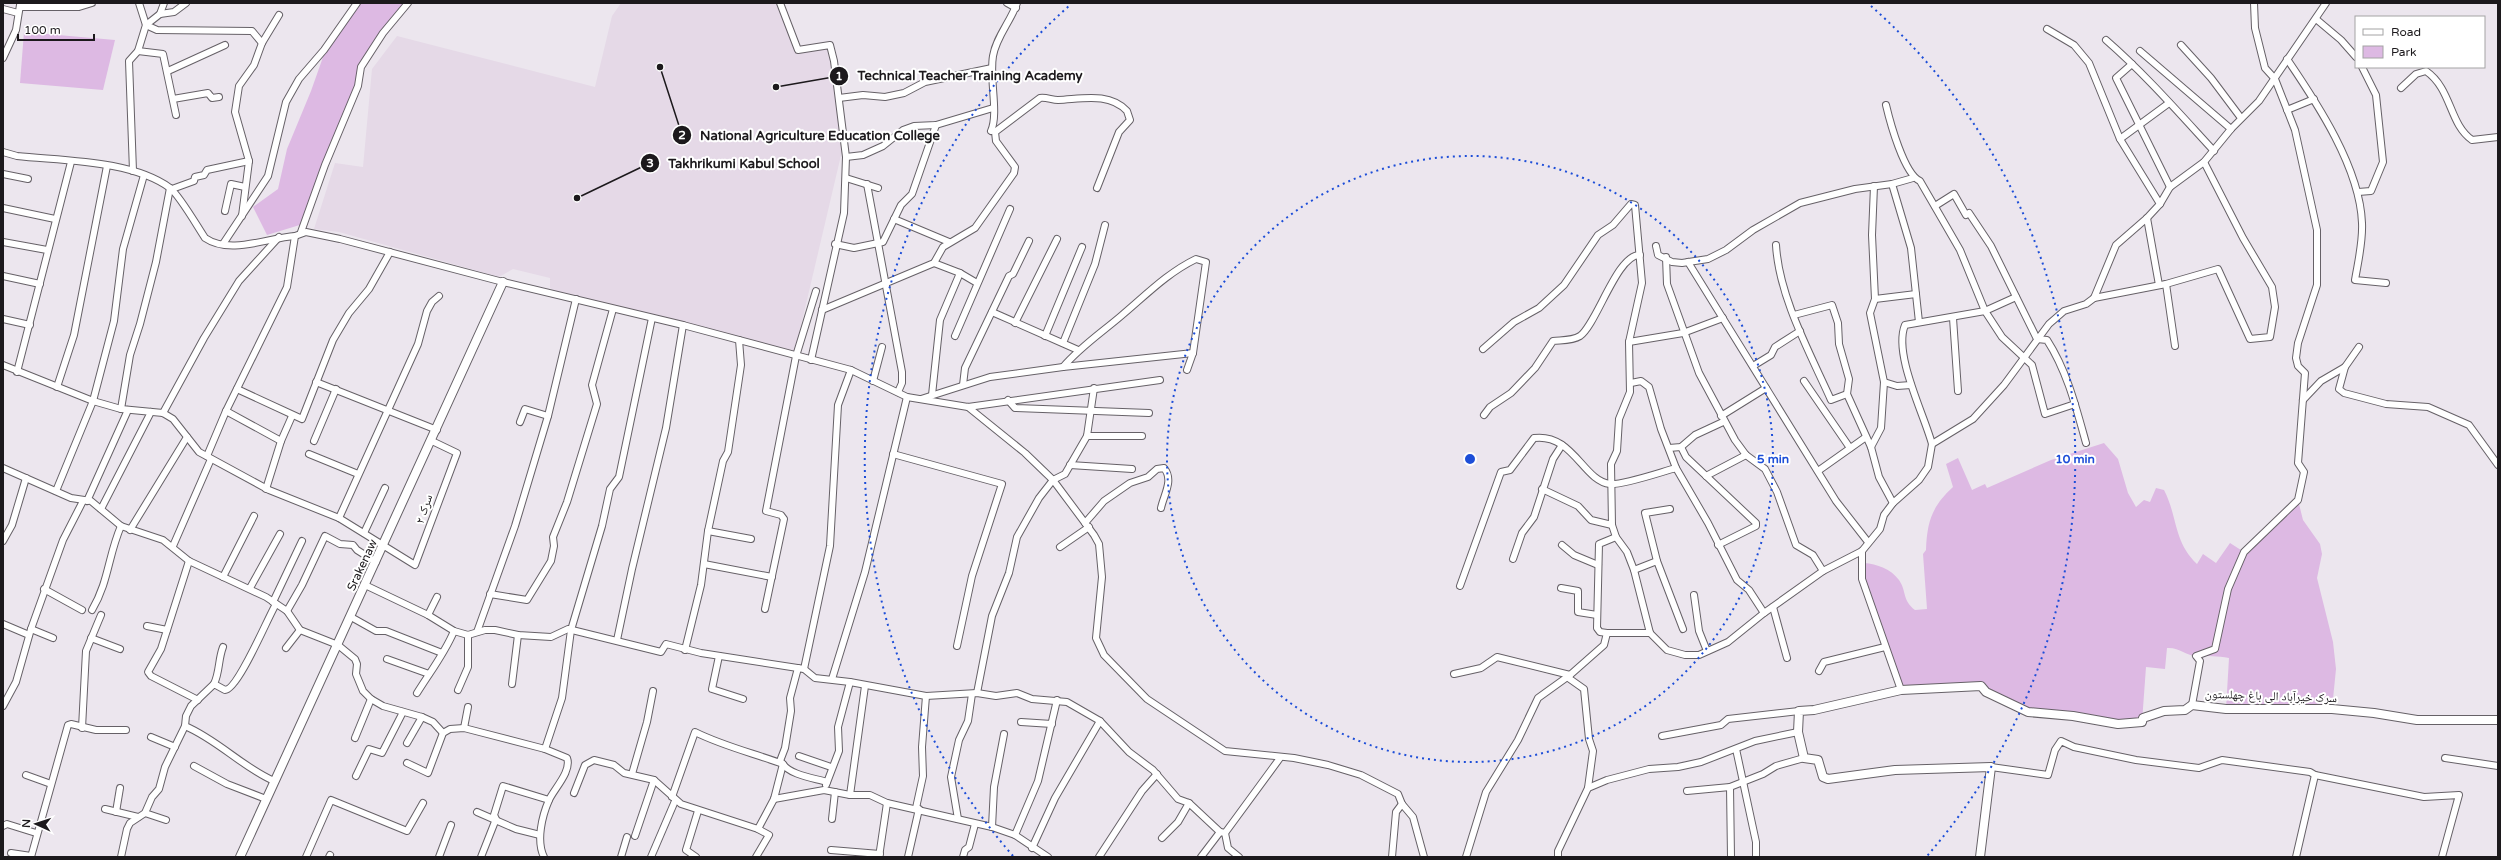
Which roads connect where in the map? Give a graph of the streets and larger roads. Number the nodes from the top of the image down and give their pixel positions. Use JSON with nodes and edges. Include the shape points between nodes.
{"nodes":[{"id":1,"x":92,"y":3,"type":"edge"},
{"id":2,"x":139,"y":3,"type":"edge"},
{"id":3,"x":164,"y":3,"type":"edge"},
{"id":4,"x":186,"y":3,"type":"edge"},
{"id":5,"x":357,"y":3,"type":"edge"},
{"id":6,"x":408,"y":3,"type":"edge"},
{"id":7,"x":780,"y":3,"type":"edge"},
{"id":8,"x":1007,"y":3,"type":"edge"},
{"id":9,"x":2254,"y":3,"type":"edge"},
{"id":10,"x":2326,"y":3,"type":"edge"},
{"id":11,"x":20,"y":5,"type":"edge"},
{"id":12,"x":62,"y":5,"type":"edge"},
{"id":13,"x":1016,"y":6,"type":"edge"},
{"id":14,"x":3,"y":9,"type":"edge"},
{"id":15,"x":18,"y":14,"type":"junction"},
{"id":16,"x":160,"y":14,"type":"junction"},
{"id":17,"x":280,"y":15,"type":"dead end"},
{"id":18,"x":2316,"y":19,"type":"junction"},
{"id":19,"x":146,"y":25,"type":"junction"},
{"id":20,"x":2048,"y":29,"type":"dead end"},
{"id":21,"x":2106,"y":40,"type":"dead end"},
{"id":22,"x":262,"y":44,"type":"junction"},
{"id":23,"x":225,"y":45,"type":"dead end"},
{"id":24,"x":2181,"y":45,"type":"dead end"},
{"id":25,"x":5,"y":48,"type":"edge"},
{"id":26,"x":138,"y":51,"type":"junction"},
{"id":27,"x":2140,"y":51,"type":"dead end"},
{"id":28,"x":2355,"y":56,"type":"edge"},
{"id":29,"x":3,"y":58,"type":"edge"},
{"id":30,"x":2287,"y":59,"type":"junction"},
{"id":31,"x":2132,"y":64,"type":"junction"},
{"id":32,"x":992,"y":68,"type":"junction"},
{"id":33,"x":2362,"y":68,"type":"edge"},
{"id":34,"x":168,"y":71,"type":"junction"},
{"id":35,"x":2275,"y":79,"type":"junction"},
{"id":36,"x":2401,"y":88,"type":"dead end"},
{"id":37,"x":220,"y":97,"type":"dead end"},
{"id":38,"x":173,"y":98,"type":"junction"},
{"id":39,"x":839,"y":98,"type":"junction"},
{"id":40,"x":2314,"y":99,"type":"junction"},
{"id":41,"x":2169,"y":103,"type":"junction"},
{"id":42,"x":1886,"y":105,"type":"dead end"},
{"id":43,"x":993,"y":108,"type":"junction"},
{"id":44,"x":2287,"y":110,"type":"junction"},
{"id":45,"x":176,"y":115,"type":"dead end"},
{"id":46,"x":2240,"y":118,"type":"junction"},
{"id":47,"x":936,"y":125,"type":"junction"},
{"id":48,"x":2139,"y":126,"type":"junction"},
{"id":49,"x":2231,"y":129,"type":"junction"},
{"id":50,"x":991,"y":131,"type":"dead end"},
{"id":51,"x":2498,"y":137,"type":"edge"},
{"id":52,"x":2120,"y":139,"type":"junction"},
{"id":53,"x":2214,"y":151,"type":"junction"},
{"id":54,"x":3,"y":152,"type":"edge"},
{"id":55,"x":846,"y":157,"type":"junction"},
{"id":56,"x":250,"y":161,"type":"junction"},
{"id":57,"x":71,"y":162,"type":"junction"},
{"id":58,"x":2204,"y":162,"type":"junction"},
{"id":59,"x":107,"y":166,"type":"junction"},
{"id":60,"x":133,"y":171,"type":"junction"},
{"id":61,"x":3,"y":174,"type":"edge"},
{"id":62,"x":144,"y":175,"type":"junction"},
{"id":63,"x":846,"y":178,"type":"junction"},
{"id":64,"x":1913,"y":178,"type":"junction"},
{"id":65,"x":28,"y":179,"type":"dead end"},
{"id":66,"x":867,"y":184,"type":"junction"},
{"id":67,"x":1892,"y":184,"type":"junction"},
{"id":68,"x":1874,"y":186,"type":"junction"},
{"id":69,"x":245,"y":187,"type":"junction"},
{"id":70,"x":2170,"y":187,"type":"junction"},
{"id":71,"x":878,"y":188,"type":"dead end"},
{"id":72,"x":1097,"y":188,"type":"dead end"},
{"id":73,"x":171,"y":189,"type":"junction"},
{"id":74,"x":2358,"y":192,"type":"junction"},
{"id":75,"x":2160,"y":204,"type":"junction"},
{"id":76,"x":1935,"y":206,"type":"junction"},
{"id":77,"x":3,"y":208,"type":"edge"},
{"id":78,"x":1010,"y":209,"type":"dead end"},
{"id":79,"x":225,"y":211,"type":"dead end"},
{"id":80,"x":241,"y":217,"type":"junction"},
{"id":81,"x":2147,"y":218,"type":"junction"},
{"id":82,"x":55,"y":219,"type":"junction"},
{"id":83,"x":894,"y":219,"type":"junction"},
{"id":84,"x":1105,"y":225,"type":"dead end"},
{"id":85,"x":301,"y":232,"type":"junction"},
{"id":86,"x":294,"y":236,"type":"junction"},
{"id":87,"x":279,"y":237,"type":"junction"},
{"id":88,"x":1057,"y":239,"type":"dead end"},
{"id":89,"x":1029,"y":241,"type":"dead end"},
{"id":90,"x":3,"y":242,"type":"edge"},
{"id":91,"x":949,"y":242,"type":"junction"},
{"id":92,"x":877,"y":243,"type":"junction"},
{"id":93,"x":223,"y":244,"type":"junction"},
{"id":94,"x":835,"y":244,"type":"junction"},
{"id":95,"x":1776,"y":245,"type":"dead end"},
{"id":96,"x":1656,"y":246,"type":"dead end"},
{"id":97,"x":1082,"y":247,"type":"dead end"},
{"id":98,"x":47,"y":250,"type":"junction"},
{"id":99,"x":390,"y":252,"type":"junction"},
{"id":100,"x":1640,"y":255,"type":"junction"},
{"id":101,"x":1666,"y":257,"type":"junction"},
{"id":102,"x":1688,"y":262,"type":"junction"},
{"id":103,"x":934,"y":263,"type":"junction"},
{"id":104,"x":960,"y":273,"type":"junction"},
{"id":105,"x":3,"y":276,"type":"edge"},
{"id":106,"x":886,"y":281,"type":"junction"},
{"id":107,"x":503,"y":282,"type":"junction"},
{"id":108,"x":977,"y":283,"type":"junction"},
{"id":109,"x":2386,"y":283,"type":"dead end"},
{"id":110,"x":40,"y":284,"type":"junction"},
{"id":111,"x":2166,"y":284,"type":"junction"},
{"id":112,"x":2159,"y":285,"type":"junction"},
{"id":113,"x":816,"y":291,"type":"dead end"},
{"id":114,"x":1916,"y":294,"type":"junction"},
{"id":115,"x":439,"y":296,"type":"dead end"},
{"id":116,"x":2016,"y":297,"type":"junction"},
{"id":117,"x":2094,"y":298,"type":"junction"},
{"id":118,"x":576,"y":299,"type":"junction"},
{"id":119,"x":1876,"y":300,"type":"junction"},
{"id":120,"x":613,"y":309,"type":"junction"},
{"id":121,"x":822,"y":310,"type":"junction"},
{"id":122,"x":1986,"y":310,"type":"junction"},
{"id":123,"x":992,"y":312,"type":"junction"},
{"id":124,"x":1794,"y":316,"type":"junction"},
{"id":125,"x":652,"y":318,"type":"junction"},
{"id":126,"x":1723,"y":318,"type":"junction"},
{"id":127,"x":1953,"y":318,"type":"junction"},
{"id":128,"x":3,"y":319,"type":"edge"},
{"id":129,"x":1016,"y":322,"type":"junction"},
{"id":130,"x":1919,"y":322,"type":"junction"},
{"id":131,"x":30,"y":325,"type":"junction"},
{"id":132,"x":683,"y":325,"type":"junction"},
{"id":133,"x":1800,"y":331,"type":"junction"},
{"id":134,"x":1683,"y":333,"type":"junction"},
{"id":135,"x":955,"y":336,"type":"dead end"},
{"id":136,"x":1045,"y":336,"type":"junction"},
{"id":137,"x":2037,"y":339,"type":"junction"},
{"id":138,"x":739,"y":340,"type":"junction"},
{"id":139,"x":1629,"y":342,"type":"junction"},
{"id":140,"x":1062,"y":343,"type":"junction"},
{"id":141,"x":2175,"y":346,"type":"dead end"},
{"id":142,"x":882,"y":347,"type":"dead end"},
{"id":143,"x":2359,"y":347,"type":"dead end"},
{"id":144,"x":1483,"y":349,"type":"dead end"},
{"id":145,"x":1078,"y":350,"type":"junction"},
{"id":146,"x":1192,"y":352,"type":"junction"},
{"id":147,"x":796,"y":356,"type":"junction"},
{"id":148,"x":2022,"y":358,"type":"junction"},
{"id":149,"x":811,"y":360,"type":"junction"},
{"id":150,"x":3,"y":365,"type":"edge"},
{"id":151,"x":1754,"y":366,"type":"junction"},
{"id":152,"x":1063,"y":367,"type":"junction"},
{"id":153,"x":2345,"y":367,"type":"junction"},
{"id":154,"x":851,"y":370,"type":"junction"},
{"id":155,"x":1187,"y":370,"type":"dead end"},
{"id":156,"x":17,"y":372,"type":"junction"},
{"id":157,"x":1160,"y":380,"type":"dead end"},
{"id":158,"x":873,"y":381,"type":"junction"},
{"id":159,"x":1804,"y":381,"type":"dead end"},
{"id":160,"x":316,"y":382,"type":"junction"},
{"id":161,"x":1884,"y":382,"type":"junction"},
{"id":162,"x":1631,"y":383,"type":"junction"},
{"id":163,"x":963,"y":385,"type":"junction"},
{"id":164,"x":1911,"y":385,"type":"junction"},
{"id":165,"x":57,"y":387,"type":"junction"},
{"id":166,"x":1094,"y":388,"type":"junction"},
{"id":167,"x":1766,"y":388,"type":"junction"},
{"id":168,"x":237,"y":389,"type":"junction"},
{"id":169,"x":336,"y":389,"type":"junction"},
{"id":170,"x":1958,"y":391,"type":"dead end"},
{"id":171,"x":898,"y":392,"type":"junction"},
{"id":172,"x":1847,"y":394,"type":"junction"},
{"id":173,"x":932,"y":395,"type":"junction"},
{"id":174,"x":907,"y":397,"type":"junction"},
{"id":175,"x":921,"y":399,"type":"junction"},
{"id":176,"x":1008,"y":400,"type":"junction"},
{"id":177,"x":2303,"y":400,"type":"junction"},
{"id":178,"x":93,"y":402,"type":"junction"},
{"id":179,"x":2075,"y":404,"type":"junction"},
{"id":180,"x":968,"y":407,"type":"junction"},
{"id":181,"x":121,"y":409,"type":"junction"},
{"id":182,"x":128,"y":410,"type":"junction"},
{"id":183,"x":387,"y":410,"type":"junction"},
{"id":184,"x":226,"y":411,"type":"junction"},
{"id":185,"x":151,"y":412,"type":"junction"},
{"id":186,"x":1092,"y":412,"type":"junction"},
{"id":187,"x":163,"y":413,"type":"junction"},
{"id":188,"x":1149,"y":413,"type":"dead end"},
{"id":189,"x":1484,"y":415,"type":"dead end"},
{"id":190,"x":292,"y":416,"type":"junction"},
{"id":191,"x":548,"y":416,"type":"junction"},
{"id":192,"x":1722,"y":419,"type":"junction"},
{"id":193,"x":520,"y":422,"type":"dead end"},
{"id":194,"x":437,"y":430,"type":"junction"},
{"id":195,"x":1087,"y":436,"type":"junction"},
{"id":196,"x":1142,"y":436,"type":"dead end"},
{"id":197,"x":187,"y":437,"type":"junction"},
{"id":198,"x":1866,"y":437,"type":"junction"},
{"id":199,"x":281,"y":441,"type":"junction"},
{"id":200,"x":314,"y":441,"type":"dead end"},
{"id":201,"x":432,"y":441,"type":"junction"},
{"id":202,"x":2086,"y":443,"type":"dead end"},
{"id":203,"x":1932,"y":444,"type":"junction"},
{"id":204,"x":1562,"y":445,"type":"junction"},
{"id":205,"x":1681,"y":446,"type":"junction"},
{"id":206,"x":1871,"y":447,"type":"junction"},
{"id":207,"x":1669,"y":448,"type":"junction"},
{"id":208,"x":1850,"y":448,"type":"junction"},
{"id":209,"x":309,"y":454,"type":"dead end"},
{"id":210,"x":893,"y":454,"type":"junction"},
{"id":211,"x":1746,"y":455,"type":"junction"},
{"id":212,"x":209,"y":457,"type":"junction"},
{"id":213,"x":1070,"y":465,"type":"junction"},
{"id":214,"x":2498,"y":465,"type":"edge"},
{"id":215,"x":3,"y":468,"type":"edge"},
{"id":216,"x":1676,"y":468,"type":"junction"},
{"id":217,"x":1132,"y":469,"type":"dead end"},
{"id":218,"x":1818,"y":471,"type":"junction"},
{"id":219,"x":358,"y":474,"type":"junction"},
{"id":220,"x":1706,"y":476,"type":"junction"},
{"id":221,"x":26,"y":478,"type":"junction"},
{"id":222,"x":1053,"y":480,"type":"junction"},
{"id":223,"x":1610,"y":484,"type":"junction"},
{"id":224,"x":266,"y":488,"type":"junction"},
{"id":225,"x":385,"y":488,"type":"dead end"},
{"id":226,"x":1542,"y":489,"type":"junction"},
{"id":227,"x":56,"y":491,"type":"junction"},
{"id":228,"x":85,"y":501,"type":"junction"},
{"id":229,"x":1893,"y":503,"type":"junction"},
{"id":230,"x":1161,"y":508,"type":"dead end"},
{"id":231,"x":101,"y":509,"type":"junction"},
{"id":232,"x":1670,"y":509,"type":"dead end"},
{"id":233,"x":254,"y":516,"type":"dead end"},
{"id":234,"x":339,"y":518,"type":"junction"},
{"id":235,"x":1087,"y":525,"type":"junction"},
{"id":236,"x":1612,"y":525,"type":"junction"},
{"id":237,"x":121,"y":526,"type":"junction"},
{"id":238,"x":130,"y":530,"type":"junction"},
{"id":239,"x":708,"y":531,"type":"junction"},
{"id":240,"x":364,"y":532,"type":"junction"},
{"id":241,"x":280,"y":534,"type":"dead end"},
{"id":242,"x":1616,"y":537,"type":"junction"},
{"id":243,"x":750,"y":539,"type":"dead end"},
{"id":244,"x":302,"y":541,"type":"dead end"},
{"id":245,"x":3,"y":542,"type":"edge"},
{"id":246,"x":1868,"y":542,"type":"junction"},
{"id":247,"x":385,"y":544,"type":"junction"},
{"id":248,"x":1562,"y":545,"type":"dead end"},
{"id":249,"x":1718,"y":545,"type":"junction"},
{"id":250,"x":173,"y":546,"type":"junction"},
{"id":251,"x":1060,"y":548,"type":"dead end"},
{"id":252,"x":1862,"y":551,"type":"junction"},
{"id":253,"x":1513,"y":559,"type":"dead end"},
{"id":254,"x":189,"y":561,"type":"junction"},
{"id":255,"x":1657,"y":561,"type":"junction"},
{"id":256,"x":376,"y":562,"type":"junction"},
{"id":257,"x":704,"y":564,"type":"junction"},
{"id":258,"x":1598,"y":564,"type":"junction"},
{"id":259,"x":1634,"y":570,"type":"junction"},
{"id":260,"x":1823,"y":571,"type":"junction"},
{"id":261,"x":772,"y":577,"type":"junction"},
{"id":262,"x":223,"y":578,"type":"junction"},
{"id":263,"x":365,"y":585,"type":"junction"},
{"id":264,"x":1460,"y":586,"type":"dead end"},
{"id":265,"x":250,"y":588,"type":"junction"},
{"id":266,"x":1561,"y":588,"type":"dead end"},
{"id":267,"x":44,"y":589,"type":"junction"},
{"id":268,"x":490,"y":594,"type":"junction"},
{"id":269,"x":1694,"y":595,"type":"dead end"},
{"id":270,"x":437,"y":597,"type":"dead end"},
{"id":271,"x":274,"y":603,"type":"junction"},
{"id":272,"x":1773,"y":607,"type":"junction"},
{"id":273,"x":766,"y":609,"type":"dead end"},
{"id":274,"x":82,"y":610,"type":"dead end"},
{"id":275,"x":92,"y":610,"type":"dead end"},
{"id":276,"x":287,"y":611,"type":"junction"},
{"id":277,"x":1764,"y":613,"type":"junction"},
{"id":278,"x":101,"y":615,"type":"dead end"},
{"id":279,"x":428,"y":615,"type":"junction"},
{"id":280,"x":1597,"y":615,"type":"junction"},
{"id":281,"x":350,"y":617,"type":"junction"},
{"id":282,"x":3,"y":624,"type":"edge"},
{"id":283,"x":147,"y":626,"type":"dead end"},
{"id":284,"x":1683,"y":628,"type":"dead end"},
{"id":285,"x":167,"y":630,"type":"junction"},
{"id":286,"x":300,"y":630,"type":"junction"},
{"id":287,"x":454,"y":630,"type":"junction"},
{"id":288,"x":571,"y":630,"type":"junction"},
{"id":289,"x":30,"y":632,"type":"junction"},
{"id":290,"x":477,"y":632,"type":"junction"},
{"id":291,"x":1650,"y":632,"type":"junction"},
{"id":292,"x":1606,"y":633,"type":"junction"},
{"id":293,"x":468,"y":635,"type":"junction"},
{"id":294,"x":518,"y":635,"type":"junction"},
{"id":295,"x":54,"y":638,"type":"dead end"},
{"id":296,"x":91,"y":638,"type":"junction"},
{"id":297,"x":617,"y":640,"type":"junction"},
{"id":298,"x":338,"y":645,"type":"junction"},
{"id":299,"x":957,"y":646,"type":"dead end"},
{"id":300,"x":223,"y":647,"type":"dead end"},
{"id":301,"x":1885,"y":647,"type":"junction"},
{"id":302,"x":286,"y":648,"type":"dead end"},
{"id":303,"x":120,"y":649,"type":"dead end"},
{"id":304,"x":685,"y":650,"type":"junction"},
{"id":305,"x":1707,"y":651,"type":"junction"},
{"id":306,"x":442,"y":653,"type":"junction"},
{"id":307,"x":719,"y":656,"type":"junction"},
{"id":308,"x":1787,"y":658,"type":"dead end"},
{"id":309,"x":387,"y":659,"type":"dead end"},
{"id":310,"x":801,"y":668,"type":"junction"},
{"id":311,"x":1819,"y":671,"type":"dead end"},
{"id":312,"x":429,"y":674,"type":"junction"},
{"id":313,"x":1454,"y":674,"type":"dead end"},
{"id":314,"x":1569,"y":676,"type":"junction"},
{"id":315,"x":832,"y":679,"type":"junction"},
{"id":316,"x":850,"y":682,"type":"junction"},
{"id":317,"x":214,"y":684,"type":"junction"},
{"id":318,"x":512,"y":684,"type":"dead end"},
{"id":319,"x":865,"y":686,"type":"junction"},
{"id":320,"x":458,"y":690,"type":"dead end"},
{"id":321,"x":1901,"y":690,"type":"junction"},
{"id":322,"x":654,"y":691,"type":"dead end"},
{"id":323,"x":417,"y":693,"type":"dead end"},
{"id":324,"x":975,"y":693,"type":"junction"},
{"id":325,"x":926,"y":696,"type":"junction"},
{"id":326,"x":371,"y":699,"type":"junction"},
{"id":327,"x":743,"y":699,"type":"dead end"},
{"id":328,"x":198,"y":700,"type":"junction"},
{"id":329,"x":1057,"y":700,"type":"junction"},
{"id":330,"x":2192,"y":705,"type":"junction"},
{"id":331,"x":3,"y":706,"type":"edge"},
{"id":332,"x":468,"y":707,"type":"dead end"},
{"id":333,"x":1799,"y":711,"type":"junction"},
{"id":334,"x":403,"y":712,"type":"junction"},
{"id":335,"x":422,"y":717,"type":"junction"},
{"id":336,"x":2498,"y":720,"type":"edge"},
{"id":337,"x":1021,"y":722,"type":"dead end"},
{"id":338,"x":1100,"y":722,"type":"junction"},
{"id":339,"x":1052,"y":724,"type":"junction"},
{"id":340,"x":185,"y":726,"type":"junction"},
{"id":341,"x":82,"y":728,"type":"junction"},
{"id":342,"x":464,"y":728,"type":"junction"},
{"id":343,"x":126,"y":730,"type":"dead end"},
{"id":344,"x":1798,"y":732,"type":"junction"},
{"id":345,"x":443,"y":733,"type":"junction"},
{"id":346,"x":1004,"y":734,"type":"dead end"},
{"id":347,"x":1662,"y":736,"type":"dead end"},
{"id":348,"x":151,"y":737,"type":"dead end"},
{"id":349,"x":355,"y":738,"type":"dead end"},
{"id":350,"x":407,"y":743,"type":"dead end"},
{"id":351,"x":175,"y":747,"type":"junction"},
{"id":352,"x":545,"y":749,"type":"junction"},
{"id":353,"x":1736,"y":749,"type":"junction"},
{"id":354,"x":799,"y":756,"type":"dead end"},
{"id":355,"x":1280,"y":758,"type":"junction"},
{"id":356,"x":1804,"y":758,"type":"junction"},
{"id":357,"x":2445,"y":758,"type":"dead end"},
{"id":358,"x":407,"y":763,"type":"dead end"},
{"id":359,"x":783,"y":764,"type":"junction"},
{"id":360,"x":194,"y":766,"type":"dead end"},
{"id":361,"x":2498,"y":766,"type":"edge"},
{"id":362,"x":831,"y":767,"type":"junction"},
{"id":363,"x":1991,"y":767,"type":"junction"},
{"id":364,"x":632,"y":774,"type":"junction"},
{"id":365,"x":1157,"y":774,"type":"junction"},
{"id":366,"x":26,"y":775,"type":"dead end"},
{"id":367,"x":2315,"y":775,"type":"junction"},
{"id":368,"x":356,"y":776,"type":"dead end"},
{"id":369,"x":654,"y":780,"type":"junction"},
{"id":370,"x":274,"y":781,"type":"junction"},
{"id":371,"x":827,"y":782,"type":"junction"},
{"id":372,"x":1744,"y":782,"type":"junction"},
{"id":373,"x":51,"y":784,"type":"junction"},
{"id":374,"x":1730,"y":787,"type":"junction"},
{"id":375,"x":120,"y":788,"type":"dead end"},
{"id":376,"x":1588,"y":788,"type":"junction"},
{"id":377,"x":824,"y":790,"type":"junction"},
{"id":378,"x":1687,"y":791,"type":"dead end"},
{"id":379,"x":835,"y":792,"type":"junction"},
{"id":380,"x":574,"y":793,"type":"dead end"},
{"id":381,"x":850,"y":795,"type":"junction"},
{"id":382,"x":266,"y":799,"type":"junction"},
{"id":383,"x":673,"y":799,"type":"junction"},
{"id":384,"x":774,"y":799,"type":"junction"},
{"id":385,"x":549,"y":800,"type":"junction"},
{"id":386,"x":423,"y":803,"type":"dead end"},
{"id":387,"x":887,"y":803,"type":"junction"},
{"id":388,"x":1189,"y":803,"type":"junction"},
{"id":389,"x":1402,"y":804,"type":"junction"},
{"id":390,"x":918,"y":808,"type":"junction"},
{"id":391,"x":104,"y":809,"type":"dead end"},
{"id":392,"x":698,"y":811,"type":"junction"},
{"id":393,"x":116,"y":812,"type":"junction"},
{"id":394,"x":478,"y":812,"type":"dead end"},
{"id":395,"x":145,"y":813,"type":"junction"},
{"id":396,"x":138,"y":817,"type":"junction"},
{"id":397,"x":832,"y":819,"type":"dead end"},
{"id":398,"x":958,"y":819,"type":"junction"},
{"id":399,"x":166,"y":820,"type":"dead end"},
{"id":400,"x":496,"y":820,"type":"junction"},
{"id":401,"x":975,"y":824,"type":"junction"},
{"id":402,"x":451,"y":825,"type":"dead end"},
{"id":403,"x":3,"y":826,"type":"edge"},
{"id":404,"x":992,"y":827,"type":"junction"},
{"id":405,"x":758,"y":829,"type":"junction"},
{"id":406,"x":1222,"y":832,"type":"junction"},
{"id":407,"x":36,"y":833,"type":"junction"},
{"id":408,"x":540,"y":835,"type":"junction"},
{"id":409,"x":1015,"y":835,"type":"junction"},
{"id":410,"x":635,"y":836,"type":"dead end"},
{"id":411,"x":627,"y":837,"type":"dead end"},
{"id":412,"x":1162,"y":838,"type":"dead end"},
{"id":413,"x":1032,"y":848,"type":"junction"},
{"id":414,"x":831,"y":850,"type":"dead end"},
{"id":415,"x":11,"y":853,"type":"dead end"},
{"id":416,"x":880,"y":855,"type":"edge"},
{"id":417,"x":31,"y":856,"type":"edge"},
{"id":418,"x":121,"y":857,"type":"edge"},
{"id":419,"x":240,"y":857,"type":"edge"},
{"id":420,"x":306,"y":857,"type":"edge"},
{"id":421,"x":439,"y":857,"type":"edge"},
{"id":422,"x":481,"y":857,"type":"edge"},
{"id":423,"x":544,"y":857,"type":"edge"},
{"id":424,"x":621,"y":857,"type":"edge"},
{"id":425,"x":651,"y":857,"type":"edge"},
{"id":426,"x":696,"y":857,"type":"edge"},
{"id":427,"x":756,"y":857,"type":"edge"},
{"id":428,"x":908,"y":857,"type":"edge"},
{"id":429,"x":963,"y":857,"type":"edge"},
{"id":430,"x":1048,"y":857,"type":"edge"},
{"id":431,"x":1099,"y":857,"type":"edge"},
{"id":432,"x":1201,"y":857,"type":"edge"},
{"id":433,"x":1239,"y":857,"type":"edge"},
{"id":434,"x":1392,"y":857,"type":"edge"},
{"id":435,"x":1424,"y":857,"type":"edge"},
{"id":436,"x":1466,"y":857,"type":"edge"},
{"id":437,"x":1558,"y":857,"type":"edge"},
{"id":438,"x":1731,"y":857,"type":"edge"},
{"id":439,"x":1756,"y":857,"type":"edge"},
{"id":440,"x":1980,"y":857,"type":"edge"},
{"id":441,"x":2296,"y":857,"type":"edge"},
{"id":442,"x":2442,"y":857,"type":"edge"}],
"edges":[{"from":1,"to":12,"type":"street","via":[[88,6]]},
{"from":2,"to":19,"type":"street"},
{"from":3,"to":16,"type":"street"},
{"from":4,"to":16,"type":"street","via":[[174,12]]},
{"from":5,"to":80,"type":"street","via":[[324,50],[299,79],[286,102],[268,176]]},
{"from":6,"to":85,"type":"street","via":[[361,67],[358,86]]},
{"from":7,"to":39,"type":"street","via":[[798,50],[830,45]]},
{"from":8,"to":13,"type":"street"},
{"from":9,"to":35,"type":"street","via":[[2255,28],[2265,68]]},
{"from":10,"to":18,"type":"street"},
{"from":11,"to":12,"type":"street"},
{"from":11,"to":15,"type":"street"},
{"from":13,"to":32,"type":"street","via":[[997,44]]},
{"from":14,"to":15,"type":"street"},
{"from":15,"to":25,"type":"street","via":[[16,30]]},
{"from":16,"to":19,"type":"street"},
{"from":17,"to":22,"type":"street"},
{"from":18,"to":28,"type":"street","via":[[2336,35]]},
{"from":18,"to":30,"type":"street"},
{"from":19,"to":22,"type":"street","via":[[157,30],[252,31]]},
{"from":19,"to":26,"type":"street"},
{"from":20,"to":52,"type":"street","via":[[2074,45],[2089,63]]},
{"from":21,"to":31,"type":"street"},
{"from":22,"to":56,"type":"street","via":[[254,65],[239,86],[235,112]]},
{"from":23,"to":34,"type":"street"},
{"from":24,"to":46,"type":"street","via":[[2211,78]]},
{"from":25,"to":29,"type":"street"},
{"from":26,"to":34,"type":"street","via":[[163,54]]},
{"from":26,"to":60,"type":"street","via":[[129,61]]},
{"from":27,"to":49,"type":"street"},
{"from":30,"to":35,"type":"street"},
{"from":30,"to":40,"type":"street"},
{"from":31,"to":41,"type":"street"},
{"from":31,"to":48,"type":"street","via":[[2116,78]]},
{"from":32,"to":39,"type":"street","via":[[925,82],[904,93]]},
{"from":32,"to":43,"type":"street"},
{"from":33,"to":74,"type":"street","via":[[2376,95],[2383,162],[2371,191]]},
{"from":34,"to":38,"type":"street"},
{"from":35,"to":44,"type":"street"},
{"from":35,"to":46,"type":"street","via":[[2259,101]]},
{"from":36,"to":51,"type":"street","via":[[2416,74],[2426,71],[2440,84],[2462,134],[2472,140]]},
{"from":37,"to":38,"type":"street","via":[[212,98],[208,92]]},
{"from":38,"to":45,"type":"street"},
{"from":39,"to":55,"type":"street"},
{"from":40,"to":44,"type":"street"},
{"from":40,"to":74,"type":"street","via":[[2345,159]]},
{"from":41,"to":48,"type":"street"},
{"from":41,"to":53,"type":"street"},
{"from":42,"to":64,"type":"street","via":[[1895,142]]},
{"from":43,"to":47,"type":"street"},
{"from":43,"to":50,"type":"street","via":[[995,122]]},
{"from":44,"to":177,"type":"street","via":[[2295,130],[2317,230],[2317,285],[2298,343],[2296,358],[2298,366],[2305,373]]},
{"from":46,"to":49,"type":"street"},
{"from":47,"to":55,"type":"street","via":[[914,126],[903,130],[883,146],[864,155]]},
{"from":47,"to":83,"type":"street","via":[[912,194],[901,204]]},
{"from":48,"to":52,"type":"street"},
{"from":48,"to":70,"type":"street"},
{"from":49,"to":53,"type":"street"},
{"from":52,"to":75,"type":"street"},
{"from":53,"to":58,"type":"street"},
{"from":54,"to":57,"type":"street"},
{"from":55,"to":63,"type":"street"},
{"from":56,"to":69,"type":"street"},
{"from":56,"to":73,"type":"street","via":[[207,170],[204,175],[195,177],[194,181]]},
{"from":57,"to":59,"type":"street"},
{"from":57,"to":82,"type":"street"},
{"from":58,"to":70,"type":"street"},
{"from":58,"to":111,"type":"street","via":[[2243,238],[2272,287],[2275,307],[2270,336],[2250,339],[2218,270]]},
{"from":59,"to":60,"type":"street"},
{"from":59,"to":165,"type":"street","via":[[74,335]]},
{"from":60,"to":62,"type":"street"},
{"from":61,"to":65,"type":"street"},
{"from":62,"to":73,"type":"street"},
{"from":62,"to":178,"type":"street","via":[[123,249],[114,321]]},
{"from":63,"to":66,"type":"street"},
{"from":63,"to":94,"type":"street","via":[[844,213]]},
{"from":64,"to":67,"type":"street"},
{"from":64,"to":76,"type":"street","via":[[1920,181]]},
{"from":66,"to":71,"type":"street"},
{"from":66,"to":92,"type":"street"},
{"from":67,"to":68,"type":"street"},
{"from":67,"to":114,"type":"street","via":[[1911,248]]},
{"from":68,"to":102,"type":"street","via":[[1800,203],[1753,230],[1726,250],[1708,258]]},
{"from":68,"to":119,"type":"street","via":[[1872,235]]},
{"from":69,"to":79,"type":"street","via":[[231,184]]},
{"from":69,"to":80,"type":"street"},
{"from":70,"to":75,"type":"street"},
{"from":72,"to":91,"type":"street","via":[[1119,132],[1130,120],[1128,110],[1096,97],[1057,100],[1040,98],[995,132],[996,141],[1015,167],[1014,173],[975,228]]},
{"from":73,"to":93,"type":"street","via":[[205,238]]},
{"from":73,"to":181,"type":"street","via":[[156,262],[130,355]]},
{"from":74,"to":109,"type":"street","via":[[2362,223],[2356,280]]},
{"from":75,"to":81,"type":"street"},
{"from":76,"to":116,"type":"street","via":[[1954,194],[1966,215],[1969,213],[1991,246]]},
{"from":76,"to":122,"type":"street","via":[[1960,250]]},
{"from":77,"to":82,"type":"street"},
{"from":78,"to":108,"type":"street"},
{"from":80,"to":93,"type":"street"},
{"from":81,"to":112,"type":"street"},
{"from":81,"to":117,"type":"street","via":[[2116,245]]},
{"from":82,"to":98,"type":"street"},
{"from":83,"to":91,"type":"street"},
{"from":83,"to":92,"type":"street","via":[[883,242]]},
{"from":84,"to":140,"type":"street","via":[[1095,264]]},
{"from":85,"to":86,"type":"street"},
{"from":85,"to":99,"type":"street"},
{"from":86,"to":87,"type":"street"},
{"from":86,"to":168,"type":"street","via":[[288,287]]},
{"from":87,"to":93,"type":"street","via":[[236,246]]},
{"from":87,"to":187,"type":"street","via":[[240,281],[204,338]]},
{"from":88,"to":129,"type":"street"},
{"from":89,"to":123,"type":"street"},
{"from":90,"to":98,"type":"street"},
{"from":91,"to":103,"type":"street"},
{"from":92,"to":94,"type":"street","via":[[854,248]]},
{"from":92,"to":106,"type":"street"},
{"from":94,"to":121,"type":"street"},
{"from":95,"to":124,"type":"street","via":[[1776,260]]},
{"from":96,"to":101,"type":"street","via":[[1658,254]]},
{"from":97,"to":136,"type":"street"},
{"from":98,"to":110,"type":"street"},
{"from":99,"to":107,"type":"street"},
{"from":99,"to":160,"type":"street","via":[[369,289],[343,322]]},
{"from":100,"to":139,"type":"street","via":[[1642,282]]},
{"from":100,"to":144,"type":"street","via":[[1635,205],[1631,204],[1614,225],[1598,235],[1564,285],[1539,308],[1514,322]]},
{"from":100,"to":189,"type":"street","via":[[1632,257],[1623,268],[1583,333],[1578,337],[1553,342],[1535,368],[1511,393],[1490,407]]},
{"from":101,"to":102,"type":"street","via":[[1672,262]]},
{"from":101,"to":134,"type":"street","via":[[1667,284]]},
{"from":102,"to":126,"type":"street"},
{"from":103,"to":104,"type":"street"},
{"from":103,"to":106,"type":"street"},
{"from":104,"to":108,"type":"street"},
{"from":104,"to":173,"type":"street","via":[[940,320]]},
{"from":105,"to":110,"type":"street"},
{"from":106,"to":121,"type":"street"},
{"from":106,"to":171,"type":"street","via":[[903,380]]},
{"from":107,"to":118,"type":"street"},
{"from":107,"to":194,"type":"street","name":"Srakenaw"},
{"from":108,"to":135,"type":"street"},
{"from":110,"to":131,"type":"street"},
{"from":111,"to":112,"type":"street"},
{"from":111,"to":141,"type":"street"},
{"from":112,"to":117,"type":"street"},
{"from":113,"to":147,"type":"street"},
{"from":114,"to":119,"type":"street"},
{"from":114,"to":130,"type":"street"},
{"from":115,"to":183,"type":"street","via":[[432,302],[418,344]]},
{"from":116,"to":122,"type":"street"},
{"from":116,"to":137,"type":"street"},
{"from":117,"to":137,"type":"street","via":[[2086,304],[2064,311],[2048,324]]},
{"from":118,"to":120,"type":"street"},
{"from":118,"to":191,"type":"street"},
{"from":119,"to":161,"type":"street","via":[[1870,313]]},
{"from":120,"to":125,"type":"street"},
{"from":120,"to":268,"type":"street","via":[[592,386],[597,404],[567,502],[552,537],[554,546],[551,561],[527,600]]},
{"from":121,"to":149,"type":"street"},
{"from":122,"to":127,"type":"street"},
{"from":122,"to":148,"type":"street","via":[[2002,337]]},
{"from":123,"to":129,"type":"street"},
{"from":123,"to":163,"type":"street","via":[[965,368]]},
{"from":124,"to":133,"type":"street"},
{"from":124,"to":172,"type":"street","via":[[1832,305],[1838,323],[1848,379]]},
{"from":125,"to":132,"type":"street"},
{"from":125,"to":288,"type":"street","via":[[618,477],[610,489],[602,526]]},
{"from":126,"to":134,"type":"street"},
{"from":126,"to":151,"type":"street"},
{"from":127,"to":130,"type":"street"},
{"from":127,"to":170,"type":"street"},
{"from":128,"to":131,"type":"street"},
{"from":129,"to":136,"type":"street"},
{"from":130,"to":164,"type":"street","via":[[1905,325],[1902,332]]},
{"from":131,"to":156,"type":"street"},
{"from":132,"to":138,"type":"street"},
{"from":132,"to":297,"type":"street","via":[[666,428]]},
{"from":133,"to":151,"type":"street","via":[[1775,346],[1771,355]]},
{"from":133,"to":172,"type":"street","via":[[1830,400]]},
{"from":134,"to":139,"type":"street"},
{"from":134,"to":192,"type":"street"},
{"from":136,"to":140,"type":"street"},
{"from":137,"to":148,"type":"street"},
{"from":137,"to":179,"type":"street","via":[[2046,340],[2060,360]]},
{"from":138,"to":147,"type":"street"},
{"from":138,"to":239,"type":"street","via":[[741,365],[735,414]]},
{"from":139,"to":162,"type":"street"},
{"from":140,"to":145,"type":"street"},
{"from":142,"to":158,"type":"street"},
{"from":143,"to":153,"type":"street"},
{"from":145,"to":146,"type":"street","via":[[1165,277],[1196,259],[1206,262]]},
{"from":145,"to":152,"type":"street"},
{"from":146,"to":152,"type":"street"},
{"from":146,"to":155,"type":"street"},
{"from":147,"to":149,"type":"street"},
{"from":147,"to":261,"type":"street","via":[[766,511],[784,517]]},
{"from":148,"to":179,"type":"street","via":[[2032,365],[2045,414]]},
{"from":148,"to":203,"type":"street","via":[[2004,385],[1973,418]]},
{"from":149,"to":154,"type":"street"},
{"from":150,"to":156,"type":"street"},
{"from":151,"to":167,"type":"street"},
{"from":152,"to":163,"type":"street","via":[[990,377]]},
{"from":153,"to":177,"type":"street","via":[[2321,381]]},
{"from":153,"to":214,"type":"street","via":[[2339,389],[2344,393],[2386,404],[2428,407],[2469,426]]},
{"from":154,"to":158,"type":"street"},
{"from":154,"to":310,"type":"street","via":[[838,405],[830,546]]},
{"from":156,"to":165,"type":"street"},
{"from":157,"to":166,"type":"street","via":[[1118,388]]},
{"from":158,"to":171,"type":"street"},
{"from":159,"to":208,"type":"street"},
{"from":160,"to":169,"type":"street"},
{"from":160,"to":190,"type":"street","via":[[302,419]]},
{"from":161,"to":164,"type":"street","via":[[1898,386]]},
{"from":161,"to":206,"type":"street","via":[[1881,428]]},
{"from":162,"to":207,"type":"street","via":[[1641,381],[1649,387]]},
{"from":162,"to":223,"type":"street","via":[[1619,419],[1617,451],[1611,464]]},
{"from":163,"to":173,"type":"street"},
{"from":164,"to":203,"type":"street"},
{"from":165,"to":178,"type":"street"},
{"from":166,"to":176,"type":"street"},
{"from":166,"to":186,"type":"street"},
{"from":167,"to":192,"type":"street"},
{"from":167,"to":218,"type":"street"},
{"from":168,"to":184,"type":"street"},
{"from":168,"to":190,"type":"street"},
{"from":169,"to":183,"type":"street"},
{"from":169,"to":200,"type":"street"},
{"from":171,"to":174,"type":"street"},
{"from":172,"to":198,"type":"street"},
{"from":173,"to":175,"type":"street"},
{"from":174,"to":175,"type":"street"},
{"from":174,"to":210,"type":"street"},
{"from":175,"to":180,"type":"street"},
{"from":176,"to":180,"type":"street"},
{"from":176,"to":186,"type":"street","via":[[1015,408]]},
{"from":177,"to":330,"type":"street","via":[[2298,463],[2304,472],[2298,500],[2244,552],[2228,589],[2215,648],[2196,656],[2200,661]]},
{"from":178,"to":181,"type":"street"},
{"from":178,"to":227,"type":"street"},
{"from":179,"to":202,"type":"street"},
{"from":180,"to":222,"type":"street","via":[[1025,453]]},
{"from":181,"to":182,"type":"street"},
{"from":182,"to":185,"type":"street"},
{"from":182,"to":228,"type":"street"},
{"from":183,"to":194,"type":"street"},
{"from":183,"to":219,"type":"street"},
{"from":184,"to":199,"type":"street"},
{"from":184,"to":212,"type":"street"},
{"from":185,"to":187,"type":"street"},
{"from":185,"to":231,"type":"street"},
{"from":186,"to":188,"type":"street"},
{"from":186,"to":195,"type":"street"},
{"from":187,"to":197,"type":"street","via":[[173,420]]},
{"from":190,"to":199,"type":"street"},
{"from":191,"to":193,"type":"street","via":[[525,409]]},
{"from":191,"to":268,"type":"street","via":[[515,526]]},
{"from":192,"to":205,"type":"street"},
{"from":192,"to":211,"type":"street"},
{"from":194,"to":201,"type":"street","name":"Srakenaw"},
{"from":195,"to":196,"type":"street"},
{"from":195,"to":213,"type":"street"},
{"from":197,"to":212,"type":"street","via":[[198,452]]},
{"from":197,"to":238,"type":"street"},
{"from":198,"to":206,"type":"street"},
{"from":198,"to":208,"type":"street"},
{"from":199,"to":224,"type":"street"},
{"from":201,"to":247,"type":"street","name":"Srakenaw"},
{"from":201,"to":247,"type":"street","name":"سرک ۲","via":[[457,453],[415,564]]},
{"from":203,"to":229,"type":"street","via":[[1928,467],[1919,480]]},
{"from":204,"to":223,"type":"street","via":[[1599,480]]},
{"from":204,"to":226,"type":"street","via":[[1556,452]]},
{"from":204,"to":264,"type":"street","via":[[1547,436],[1534,438],[1510,470],[1501,472]]},
{"from":205,"to":207,"type":"street"},
{"from":205,"to":220,"type":"street","via":[[1686,457]]},
{"from":206,"to":229,"type":"street","via":[[1879,477]]},
{"from":207,"to":216,"type":"street"},
{"from":208,"to":218,"type":"street"},
{"from":209,"to":219,"type":"street"},
{"from":210,"to":299,"type":"street","via":[[1002,484],[972,576]]},
{"from":210,"to":315,"type":"street","via":[[865,572]]},
{"from":211,"to":220,"type":"street"},
{"from":211,"to":260,"type":"street","via":[[1765,469],[1777,492],[1796,545],[1813,555]]},
{"from":212,"to":224,"type":"street"},
{"from":212,"to":250,"type":"street"},
{"from":213,"to":217,"type":"street"},
{"from":213,"to":222,"type":"street","via":[[1065,474]]},
{"from":215,"to":221,"type":"street"},
{"from":216,"to":223,"type":"street"},
{"from":216,"to":249,"type":"street"},
{"from":218,"to":246,"type":"street","via":[[1836,501]]},
{"from":219,"to":234,"type":"street"},
{"from":220,"to":249,"type":"street","via":[[1756,523],[1756,526]]},
{"from":221,"to":227,"type":"street"},
{"from":221,"to":245,"type":"street","via":[[12,525]]},
{"from":222,"to":235,"type":"street"},
{"from":222,"to":324,"type":"street","via":[[1039,498],[1017,538],[1009,573],[992,616]]},
{"from":223,"to":236,"type":"street"},
{"from":224,"to":234,"type":"street"},
{"from":225,"to":240,"type":"street"},
{"from":226,"to":236,"type":"street","via":[[1578,506],[1591,520]]},
{"from":226,"to":253,"type":"street","via":[[1534,517],[1522,533]]},
{"from":227,"to":228,"type":"street"},
{"from":228,"to":231,"type":"street"},
{"from":228,"to":267,"type":"street","via":[[63,540]]},
{"from":229,"to":246,"type":"street","via":[[1884,515],[1880,529]]},
{"from":230,"to":235,"type":"street","via":[[1169,481],[1164,468],[1157,469],[1148,478],[1125,486],[1104,501]]},
{"from":231,"to":237,"type":"street"},
{"from":232,"to":255,"type":"street","via":[[1645,513]]},
{"from":233,"to":262,"type":"street"},
{"from":234,"to":240,"type":"street"},
{"from":235,"to":251,"type":"street"},
{"from":235,"to":355,"type":"street","via":[[1099,544],[1101,598],[1096,638],[1104,655],[1147,699],[1225,752]]},
{"from":236,"to":242,"type":"street"},
{"from":237,"to":238,"type":"street"},
{"from":237,"to":275,"type":"street","via":[[114,543],[109,571]]},
{"from":238,"to":250,"type":"street","via":[[163,540]]},
{"from":239,"to":243,"type":"street"},
{"from":239,"to":257,"type":"street"},
{"from":240,"to":247,"type":"street"},
{"from":241,"to":265,"type":"street"},
{"from":242,"to":258,"type":"street","via":[[1598,544]]},
{"from":242,"to":259,"type":"street","via":[[1627,552]]},
{"from":244,"to":271,"type":"street"},
{"from":246,"to":252,"type":"street"},
{"from":247,"to":256,"type":"street","name":"Srakenaw"},
{"from":248,"to":258,"type":"street","via":[[1574,555]]},
{"from":249,"to":277,"type":"street","via":[[1737,580],[1748,590]]},
{"from":250,"to":254,"type":"street"},
{"from":252,"to":260,"type":"street"},
{"from":252,"to":301,"type":"street","via":[[1862,579]]},
{"from":254,"to":262,"type":"street"},
{"from":254,"to":285,"type":"street"},
{"from":255,"to":259,"type":"street"},
{"from":255,"to":284,"type":"street"},
{"from":256,"to":263,"type":"street","name":"Srakenaw"},
{"from":256,"to":276,"type":"street","via":[[353,545],[340,544],[325,536]]},
{"from":257,"to":261,"type":"street"},
{"from":257,"to":304,"type":"street","via":[[695,618]]},
{"from":258,"to":280,"type":"street"},
{"from":259,"to":291,"type":"street"},
{"from":260,"to":272,"type":"street"},
{"from":261,"to":273,"type":"street"},
{"from":262,"to":265,"type":"street"},
{"from":263,"to":279,"type":"street"},
{"from":263,"to":281,"type":"street","name":"Srakenaw"},
{"from":265,"to":271,"type":"street"},
{"from":266,"to":280,"type":"street","via":[[1578,591],[1578,612]]},
{"from":267,"to":274,"type":"street"},
{"from":267,"to":289,"type":"street"},
{"from":268,"to":290,"type":"street"},
{"from":269,"to":305,"type":"street","via":[[1699,631]]},
{"from":270,"to":279,"type":"street"},
{"from":271,"to":276,"type":"street"},
{"from":271,"to":317,"type":"street","via":[[246,666],[231,688],[225,690]]},
{"from":272,"to":277,"type":"street"},
{"from":272,"to":308,"type":"street"},
{"from":276,"to":286,"type":"street"},
{"from":277,"to":305,"type":"street","via":[[1728,642]]},
{"from":278,"to":296,"type":"street"},
{"from":279,"to":287,"type":"street"},
{"from":280,"to":292,"type":"street","via":[[1597,628],[1600,632]]},
{"from":281,"to":298,"type":"street","name":"Srakenaw"},
{"from":281,"to":306,"type":"street","via":[[376,631],[386,631]]},
{"from":282,"to":289,"type":"street"},
{"from":283,"to":285,"type":"street"},
{"from":285,"to":328,"type":"street","via":[[148,675]]},
{"from":286,"to":298,"type":"street"},
{"from":286,"to":302,"type":"street"},
{"from":287,"to":293,"type":"street"},
{"from":287,"to":306,"type":"street","via":[[446,651]]},
{"from":288,"to":294,"type":"street","via":[[551,637]]},
{"from":288,"to":297,"type":"street"},
{"from":288,"to":352,"type":"street","via":[[562,698]]},
{"from":289,"to":295,"type":"street"},
{"from":289,"to":331,"type":"street","via":[[16,682]]},
{"from":290,"to":293,"type":"street"},
{"from":290,"to":294,"type":"street","via":[[495,630]]},
{"from":291,"to":292,"type":"street"},
{"from":291,"to":305,"type":"street","via":[[1667,650],[1686,655],[1699,655]]},
{"from":292,"to":314,"type":"street","via":[[1604,645]]},
{"from":293,"to":320,"type":"street","via":[[468,667]]},
{"from":294,"to":318,"type":"street"},
{"from":296,"to":303,"type":"street"},
{"from":296,"to":341,"type":"street","via":[[84,668],[86,683]]},
{"from":297,"to":304,"type":"street","via":[[661,652],[666,644]]},
{"from":298,"to":326,"type":"street","via":[[356,661],[356,674],[363,691]]},
{"from":298,"to":370,"type":"street","name":"Srakenaw"},
{"from":300,"to":317,"type":"street","via":[[218,659],[219,672]]},
{"from":301,"to":311,"type":"street","via":[[1824,662]]},
{"from":301,"to":321,"type":"street"},
{"from":304,"to":307,"type":"street"},
{"from":306,"to":312,"type":"street"},
{"from":307,"to":310,"type":"street"},
{"from":307,"to":327,"type":"street","via":[[712,689]]},
{"from":309,"to":312,"type":"street"},
{"from":310,"to":315,"type":"street","via":[[815,678]]},
{"from":310,"to":359,"type":"street","via":[[790,698],[791,711],[780,761]]},
{"from":312,"to":323,"type":"street"},
{"from":313,"to":314,"type":"street","via":[[1481,668],[1497,657]]},
{"from":314,"to":376,"type":"street","via":[[1584,689],[1589,739],[1593,751]]},
{"from":314,"to":436,"type":"street","via":[[1538,698],[1518,740],[1486,792]]},
{"from":315,"to":316,"type":"street"},
{"from":316,"to":319,"type":"street"},
{"from":316,"to":362,"type":"street","via":[[838,727],[839,750]]},
{"from":317,"to":328,"type":"street"},
{"from":319,"to":325,"type":"street"},
{"from":319,"to":381,"type":"street"},
{"from":321,"to":330,"type":"street","name":"سرک خیرآباد الی باغ چهلستون","via":[[1981,686],[1986,692],[2028,712],[2118,724],[2142,722],[2142,718],[2164,711],[2185,710]]},
{"from":321,"to":333,"type":"street","name":"سرک خیرآباد الی باغ چهلستون","via":[[1814,710]]},
{"from":322,"to":364,"type":"street","via":[[648,722]]},
{"from":324,"to":325,"type":"street"},
{"from":324,"to":329,"type":"street","via":[[996,696],[1017,693],[1032,698]]},
{"from":324,"to":398,"type":"street","via":[[968,721],[959,740],[951,777]]},
{"from":325,"to":390,"type":"street","via":[[922,747],[923,776]]},
{"from":326,"to":334,"type":"street"},
{"from":326,"to":349,"type":"street"},
{"from":328,"to":340,"type":"street","via":[[186,716]]},
{"from":329,"to":338,"type":"street","via":[[1078,707]]},
{"from":329,"to":339,"type":"street"},
{"from":330,"to":336,"type":"street","name":"سرک خیرآباد الی باغ چهلستون","via":[[2226,709],[2332,709],[2417,720]]},
{"from":332,"to":342,"type":"street"},
{"from":333,"to":344,"type":"street"},
{"from":333,"to":347,"type":"street","via":[[1728,719],[1721,725]]},
{"from":334,"to":335,"type":"street"},
{"from":334,"to":368,"type":"street","via":[[382,753],[369,749]]},
{"from":335,"to":345,"type":"street","via":[[433,722]]},
{"from":335,"to":350,"type":"street"},
{"from":337,"to":339,"type":"street"},
{"from":338,"to":365,"type":"street"},
{"from":338,"to":413,"type":"street","via":[[1055,798]]},
{"from":339,"to":409,"type":"street","via":[[1038,781]]},
{"from":340,"to":351,"type":"street"},
{"from":340,"to":370,"type":"street","via":[[203,734],[251,770]]},
{"from":341,"to":343,"type":"street"},
{"from":341,"to":373,"type":"street","via":[[71,724],[65,729]]},
{"from":342,"to":345,"type":"street","via":[[450,729]]},
{"from":342,"to":352,"type":"street"},
{"from":344,"to":353,"type":"street","via":[[1755,741]]},
{"from":344,"to":356,"type":"street"},
{"from":345,"to":358,"type":"street","via":[[428,773]]},
{"from":346,"to":404,"type":"street","via":[[994,787]]},
{"from":348,"to":351,"type":"street"},
{"from":351,"to":395,"type":"street","via":[[165,767],[159,789],[152,797]]},
{"from":352,"to":385,"type":"street","via":[[568,759],[563,776]]},
{"from":353,"to":372,"type":"street"},
{"from":353,"to":376,"type":"street","via":[[1701,762],[1649,769]]},
{"from":354,"to":362,"type":"street"},
{"from":355,"to":389,"type":"street","via":[[1322,764],[1361,775],[1398,794]]},
{"from":355,"to":406,"type":"street"},
{"from":356,"to":363,"type":"street","via":[[1818,760],[1823,777],[1828,779],[1895,770]]},
{"from":356,"to":372,"type":"street","via":[[1776,766]]},
{"from":357,"to":361,"type":"street"},
{"from":359,"to":371,"type":"street","via":[[785,768]]},
{"from":359,"to":383,"type":"street","via":[[753,752],[719,744],[695,732]]},
{"from":359,"to":384,"type":"street"},
{"from":360,"to":382,"type":"street","via":[[227,784]]},
{"from":362,"to":371,"type":"street"},
{"from":363,"to":367,"type":"street","via":[[2048,775],[2055,750],[2061,741],[2074,747],[2136,760],[2199,768],[2222,760],[2310,772]]},
{"from":363,"to":440,"type":"street"},
{"from":364,"to":369,"type":"street"},
{"from":364,"to":380,"type":"street","via":[[624,773],[614,764],[594,760],[585,765]]},
{"from":365,"to":388,"type":"street","via":[[1178,799]]},
{"from":365,"to":431,"type":"street","via":[[1142,791]]},
{"from":366,"to":373,"type":"street"},
{"from":367,"to":441,"type":"street"},
{"from":367,"to":442,"type":"street","via":[[2424,797],[2459,795]]},
{"from":369,"to":383,"type":"street","via":[[663,786]]},
{"from":369,"to":410,"type":"street"},
{"from":370,"to":382,"type":"street","name":"Srakenaw"},
{"from":371,"to":377,"type":"street"},
{"from":372,"to":374,"type":"street"},
{"from":372,"to":439,"type":"street","via":[[1756,842]]},
{"from":373,"to":407,"type":"street"},
{"from":374,"to":378,"type":"street"},
{"from":374,"to":438,"type":"street"},
{"from":375,"to":393,"type":"street"},
{"from":376,"to":437,"type":"street","via":[[1558,851]]},
{"from":377,"to":379,"type":"street"},
{"from":377,"to":384,"type":"street"},
{"from":379,"to":381,"type":"street"},
{"from":379,"to":397,"type":"street"},
{"from":381,"to":387,"type":"street","via":[[870,795]]},
{"from":382,"to":419,"type":"street","name":"Srakenaw"},
{"from":383,"to":392,"type":"street"},
{"from":383,"to":425,"type":"street"},
{"from":384,"to":405,"type":"street"},
{"from":385,"to":400,"type":"street","via":[[503,786],[494,815]]},
{"from":385,"to":408,"type":"street"},
{"from":386,"to":420,"type":"street","via":[[407,831],[331,800]]},
{"from":387,"to":390,"type":"street"},
{"from":387,"to":416,"type":"street"},
{"from":388,"to":406,"type":"street"},
{"from":388,"to":412,"type":"street","via":[[1178,822]]},
{"from":389,"to":434,"type":"street","via":[[1396,812]]},
{"from":389,"to":435,"type":"street","via":[[1413,817]]},
{"from":390,"to":398,"type":"street"},
{"from":390,"to":428,"type":"street"},
{"from":391,"to":393,"type":"street"},
{"from":392,"to":405,"type":"street"},
{"from":392,"to":426,"type":"street","via":[[686,850]]},
{"from":393,"to":396,"type":"street"},
{"from":394,"to":400,"type":"street"},
{"from":395,"to":396,"type":"street"},
{"from":395,"to":399,"type":"street"},
{"from":396,"to":418,"type":"street","via":[[127,829]]},
{"from":398,"to":401,"type":"street"},
{"from":400,"to":408,"type":"street","via":[[516,829]]},
{"from":400,"to":422,"type":"street"},
{"from":401,"to":404,"type":"street"},
{"from":401,"to":429,"type":"street","via":[[969,847]]},
{"from":402,"to":421,"type":"street"},
{"from":403,"to":407,"type":"street","via":[[7,824]]},
{"from":404,"to":409,"type":"street"},
{"from":405,"to":427,"type":"street","via":[[768,835]]},
{"from":406,"to":432,"type":"street"},
{"from":406,"to":433,"type":"street","via":[[1228,848]]},
{"from":407,"to":417,"type":"street"},
{"from":408,"to":423,"type":"street","via":[[540,849]]},
{"from":409,"to":413,"type":"street"},
{"from":411,"to":424,"type":"street"},
{"from":413,"to":430,"type":"street"},
{"from":414,"to":416,"type":"street"},
{"from":415,"to":417,"type":"street"}]}
